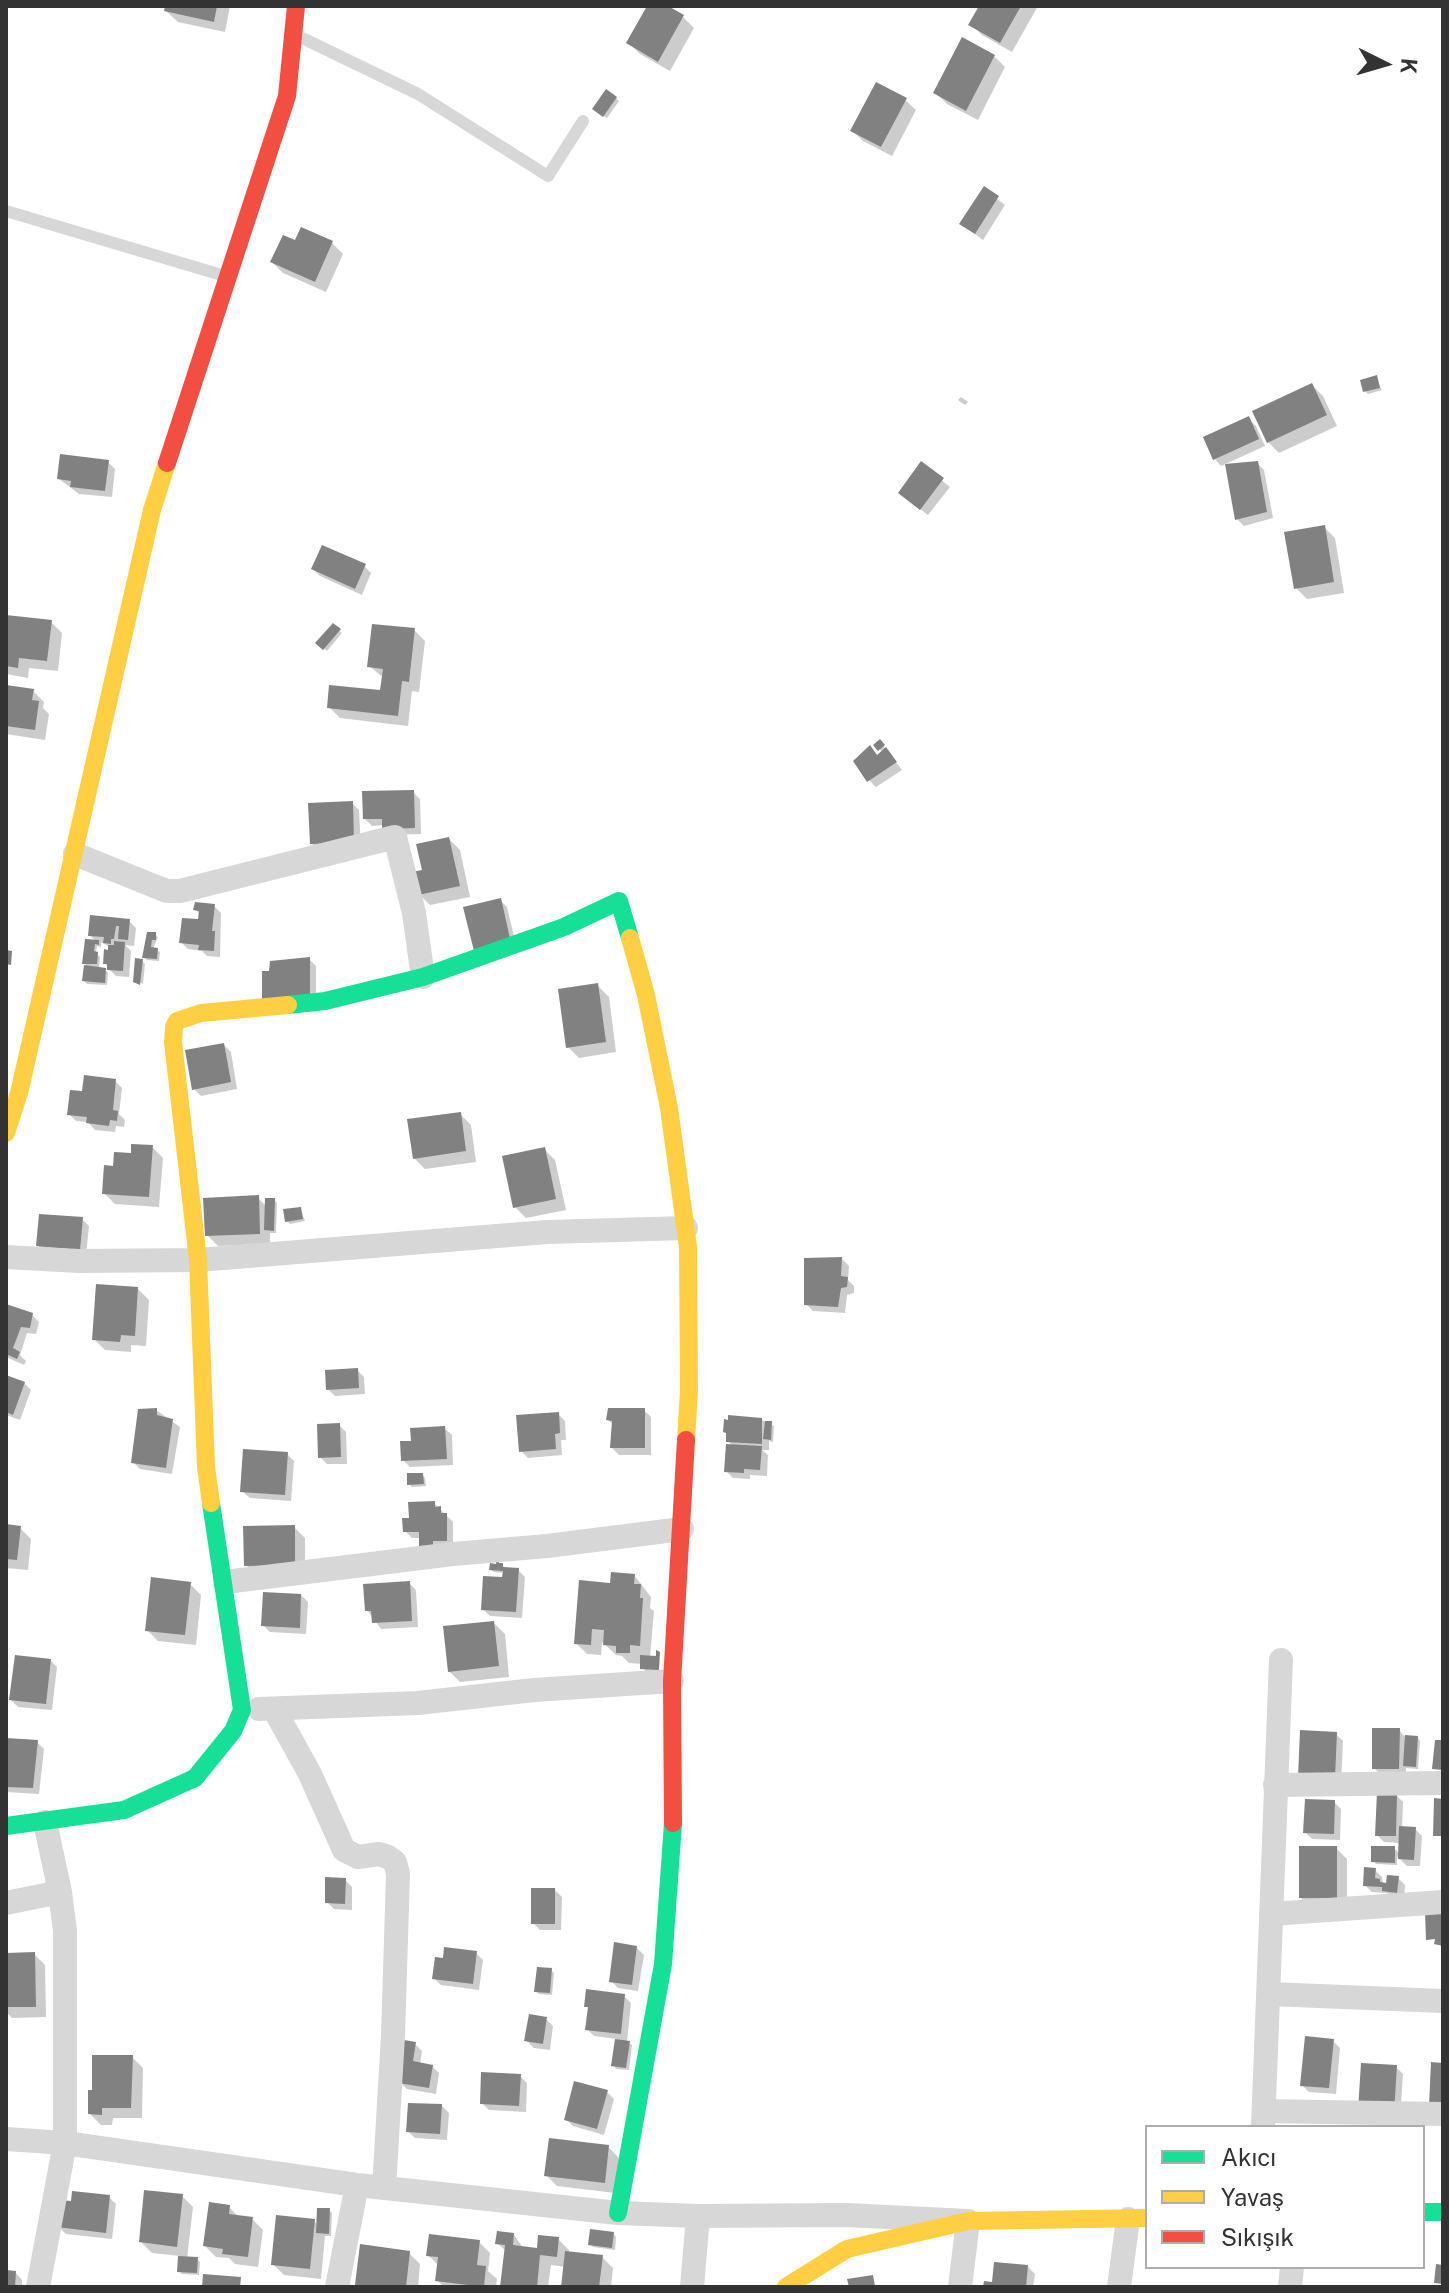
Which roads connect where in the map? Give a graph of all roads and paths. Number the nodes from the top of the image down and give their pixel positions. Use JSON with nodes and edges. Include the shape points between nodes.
{"nodes":[{"id":1,"x":296,"y":6,"type":"edge"},
{"id":2,"x":293,"y":33,"type":"junction"},
{"id":3,"x":583,"y":121,"type":"dead end"},
{"id":4,"x":6,"y":211,"type":"edge"},
{"id":5,"x":228,"y":277,"type":"junction"},
{"id":6,"x":75,"y":854,"type":"junction"},
{"id":7,"x":423,"y":977,"type":"junction"},
{"id":8,"x":6,"y":1133,"type":"edge"},
{"id":9,"x":686,"y":1228,"type":"junction"},
{"id":10,"x":6,"y":1257,"type":"edge"},
{"id":11,"x":198,"y":1260,"type":"junction"},
{"id":12,"x":682,"y":1529,"type":"junction"},
{"id":13,"x":225,"y":1582,"type":"junction"},
{"id":14,"x":1281,"y":1660,"type":"dead end"},
{"id":15,"x":672,"y":1681,"type":"junction"},
{"id":16,"x":274,"y":1709,"type":"junction"},
{"id":17,"x":242,"y":1710,"type":"junction"},
{"id":18,"x":1443,"y":1783,"type":"edge"},
{"id":19,"x":1275,"y":1785,"type":"junction"},
{"id":20,"x":45,"y":1822,"type":"junction"},
{"id":21,"x":6,"y":1826,"type":"edge"},
{"id":22,"x":60,"y":1892,"type":"junction"},
{"id":23,"x":1443,"y":1902,"type":"edge"},
{"id":24,"x":6,"y":1903,"type":"edge"},
{"id":25,"x":1271,"y":1914,"type":"junction"},
{"id":26,"x":1269,"y":1994,"type":"junction"},
{"id":27,"x":1443,"y":2001,"type":"edge"},
{"id":28,"x":1443,"y":2114,"type":"edge"},
{"id":29,"x":1263,"y":2119,"type":"edge"},
{"id":30,"x":6,"y":2139,"type":"edge"},
{"id":31,"x":65,"y":2143,"type":"junction"},
{"id":32,"x":357,"y":2185,"type":"junction"},
{"id":33,"x":384,"y":2188,"type":"junction"},
{"id":34,"x":618,"y":2213,"type":"junction"},
{"id":35,"x":698,"y":2216,"type":"junction"},
{"id":36,"x":1137,"y":2219,"type":"edge"},
{"id":37,"x":968,"y":2221,"type":"junction"},
{"id":38,"x":38,"y":2287,"type":"edge"},
{"id":39,"x":337,"y":2287,"type":"edge"},
{"id":40,"x":692,"y":2287,"type":"edge"},
{"id":41,"x":786,"y":2287,"type":"edge"},
{"id":42,"x":960,"y":2287,"type":"edge"},
{"id":43,"x":1119,"y":2287,"type":"edge"}],
"edges":[{"from":1,"to":2,"type":"street"},
{"from":2,"to":3,"type":"lane","via":[[418,94],[548,176]]},
{"from":2,"to":5,"type":"street","via":[[287,96]]},
{"from":4,"to":5,"type":"lane"},
{"from":5,"to":6,"type":"street","via":[[152,510]]},
{"from":6,"to":7,"type":"street","via":[[167,891],[180,891],[395,837]]},
{"from":6,"to":8,"type":"street"},
{"from":7,"to":9,"type":"street","via":[[564,927],[619,901],[646,995]]},
{"from":7,"to":11,"type":"street","via":[[325,1001],[201,1013],[177,1021],[173,1042]]},
{"from":9,"to":11,"type":"street","via":[[547,1232]]},
{"from":9,"to":12,"type":"street","via":[[689,1390]]},
{"from":10,"to":11,"type":"street"},
{"from":11,"to":13,"type":"street","via":[[206,1467]]},
{"from":12,"to":13,"type":"street"},
{"from":12,"to":15,"type":"street"},
{"from":13,"to":17,"type":"street"},
{"from":14,"to":19,"type":"street"},
{"from":15,"to":16,"type":"street","via":[[418,1703]]},
{"from":15,"to":34,"type":"street","via":[[673,1844],[663,1964]]},
{"from":16,"to":17,"type":"street"},
{"from":16,"to":33,"type":"street","via":[[344,1850],[358,1857],[388,1857],[398,1874]]},
{"from":17,"to":20,"type":"street","via":[[233,1731],[195,1778],[124,1810]]},
{"from":18,"to":19,"type":"street"},
{"from":19,"to":25,"type":"street"},
{"from":20,"to":21,"type":"street"},
{"from":20,"to":22,"type":"street"},
{"from":22,"to":24,"type":"street"},
{"from":22,"to":31,"type":"street","via":[[65,1931]]},
{"from":23,"to":25,"type":"street"},
{"from":25,"to":26,"type":"street"},
{"from":26,"to":27,"type":"street"},
{"from":26,"to":29,"type":"street"},
{"from":28,"to":29,"type":"street"},
{"from":30,"to":31,"type":"street"},
{"from":31,"to":32,"type":"street"},
{"from":31,"to":38,"type":"street"},
{"from":32,"to":33,"type":"street"},
{"from":32,"to":39,"type":"street"},
{"from":33,"to":34,"type":"street"},
{"from":34,"to":35,"type":"street"},
{"from":35,"to":37,"type":"street"},
{"from":35,"to":40,"type":"street"},
{"from":36,"to":37,"type":"street"},
{"from":36,"to":43,"type":"street"},
{"from":37,"to":41,"type":"street","via":[[847,2249]]},
{"from":37,"to":42,"type":"street"}]}
